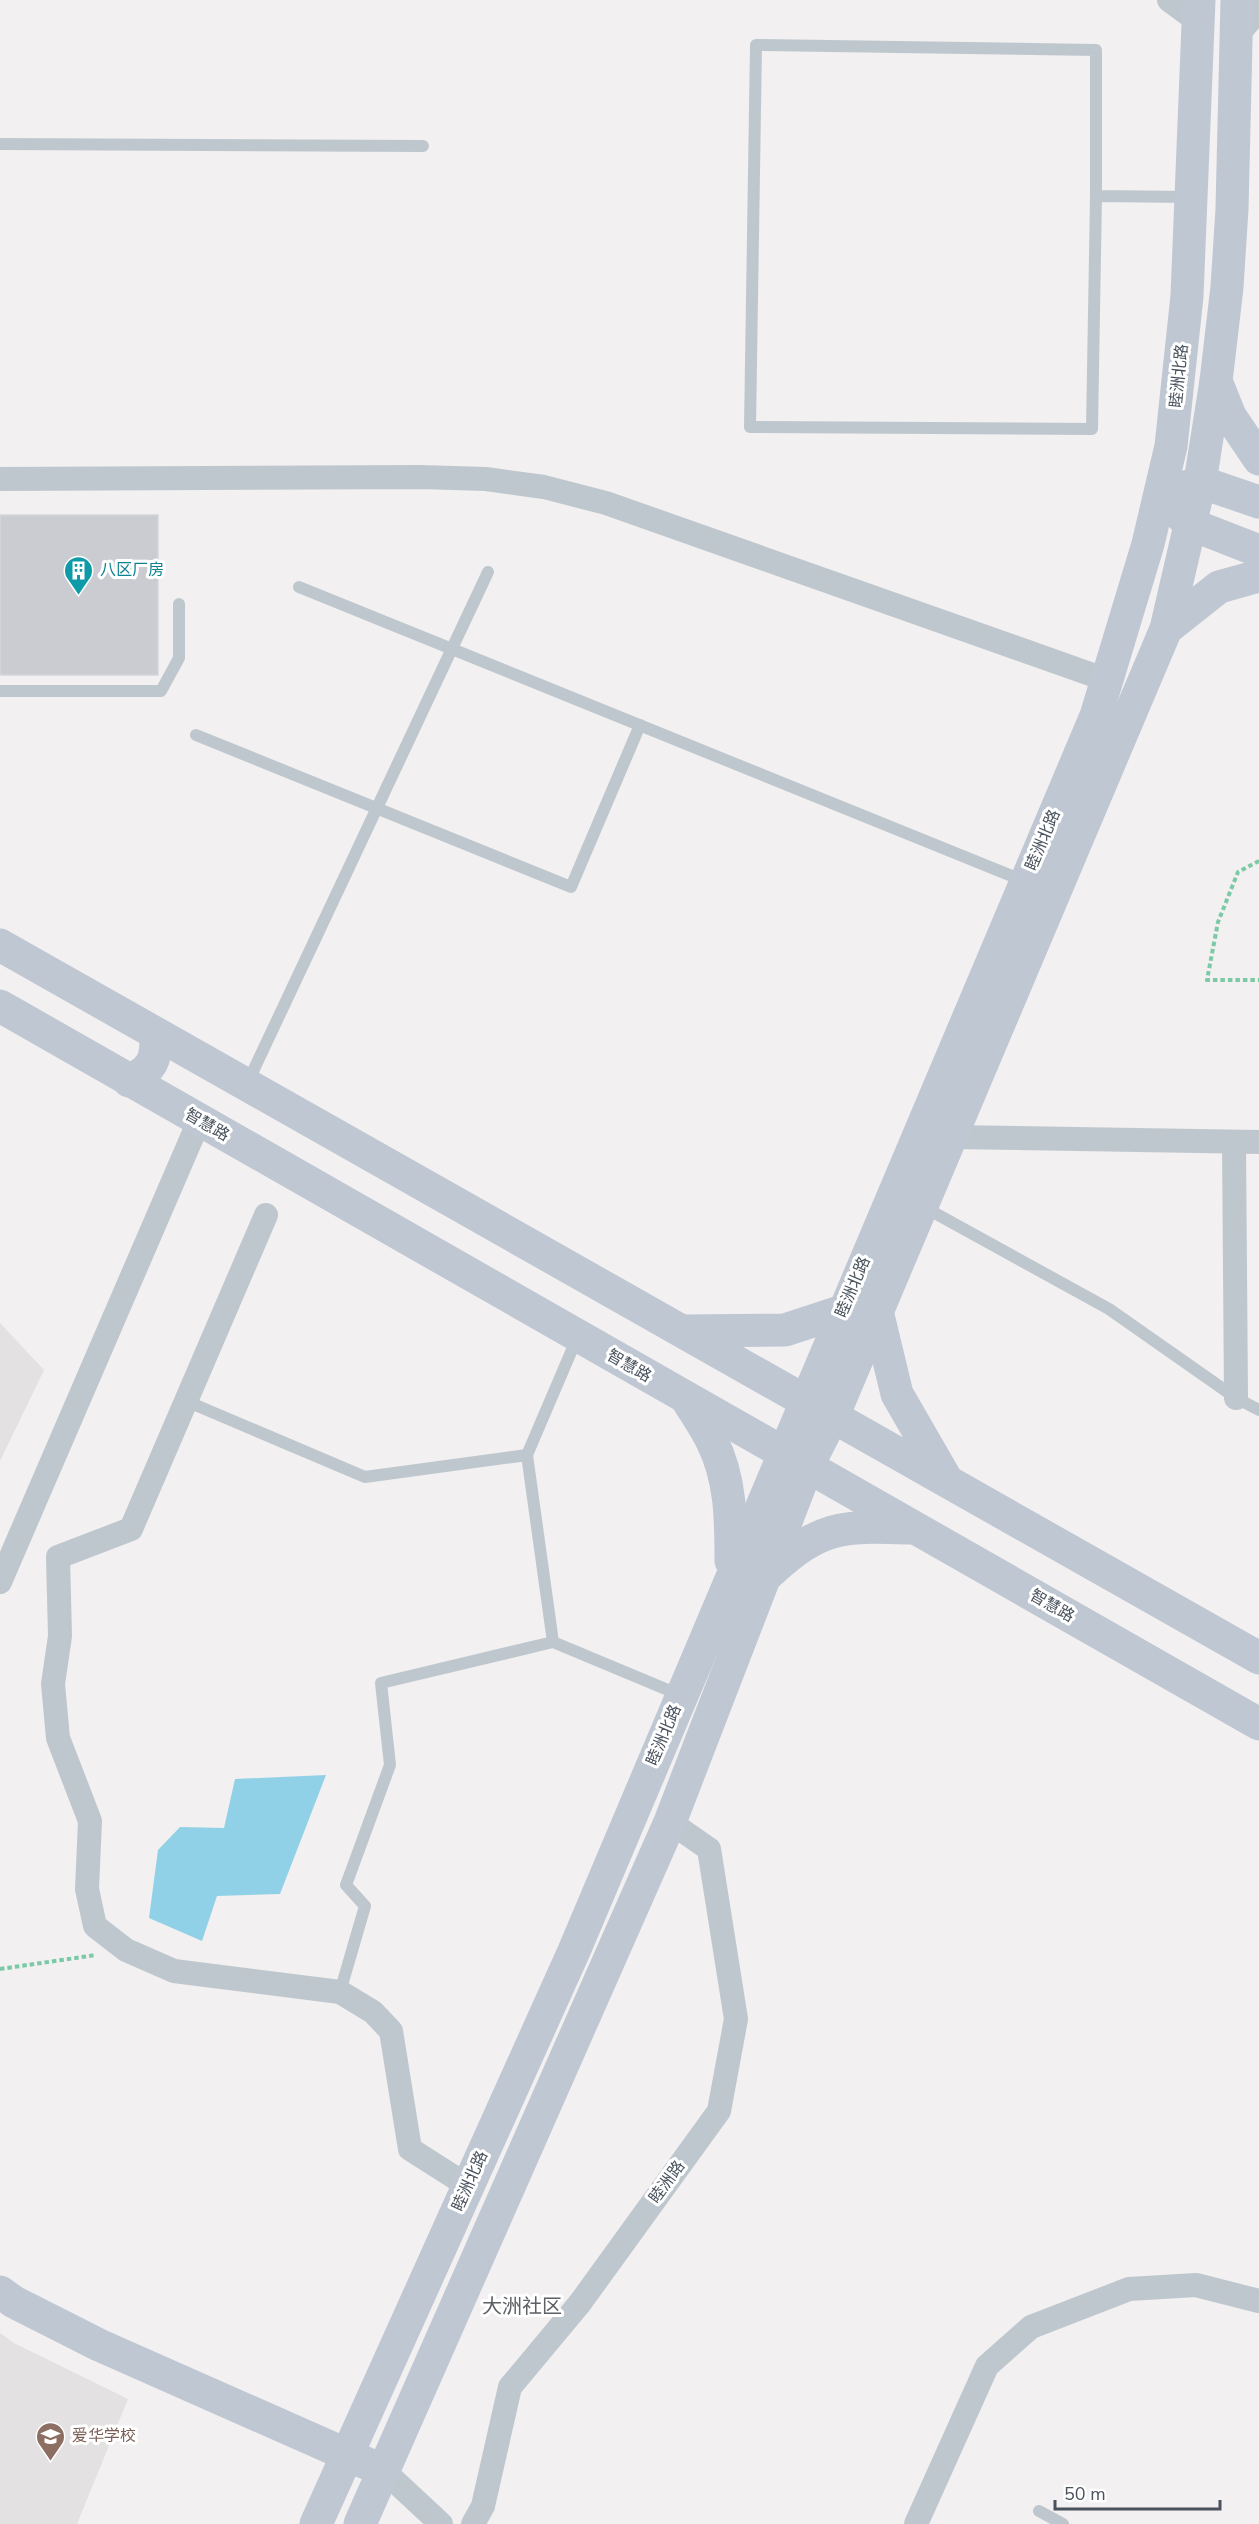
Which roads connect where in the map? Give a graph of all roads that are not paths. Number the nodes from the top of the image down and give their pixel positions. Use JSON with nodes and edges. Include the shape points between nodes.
{"nodes":[{"id":1,"x":1169,"y":0,"type":"edge"},
{"id":2,"x":1237,"y":0,"type":"edge"},
{"id":3,"x":1259,"y":10,"type":"edge"},
{"id":4,"x":1199,"y":11,"type":"edge"},
{"id":5,"x":1237,"y":35,"type":"junction"},
{"id":6,"x":0,"y":144,"type":"edge"},
{"id":7,"x":423,"y":146,"type":"dead end"},
{"id":8,"x":1096,"y":196,"type":"junction"},
{"id":9,"x":1192,"y":197,"type":"junction"},
{"id":10,"x":1216,"y":381,"type":"junction"},
{"id":11,"x":1259,"y":459,"type":"edge"},
{"id":12,"x":0,"y":478,"type":"edge"},
{"id":13,"x":1200,"y":482,"type":"junction"},
{"id":14,"x":1160,"y":496,"type":"junction"},
{"id":15,"x":1259,"y":502,"type":"edge"},
{"id":16,"x":1190,"y":524,"type":"junction"},
{"id":17,"x":1259,"y":551,"type":"edge"},
{"id":18,"x":489,"y":572,"type":"dead end"},
{"id":19,"x":1259,"y":576,"type":"edge"},
{"id":20,"x":299,"y":588,"type":"dead end"},
{"id":21,"x":179,"y":604,"type":"dead end"},
{"id":22,"x":1166,"y":629,"type":"junction"},
{"id":23,"x":452,"y":649,"type":"junction"},
{"id":24,"x":1107,"y":680,"type":"junction"},
{"id":25,"x":0,"y":692,"type":"edge"},
{"id":26,"x":640,"y":725,"type":"junction"},
{"id":27,"x":196,"y":735,"type":"dead end"},
{"id":28,"x":377,"y":808,"type":"junction"},
{"id":29,"x":1026,"y":881,"type":"junction"},
{"id":30,"x":0,"y":945,"type":"edge"},
{"id":31,"x":0,"y":1006,"type":"edge"},
{"id":32,"x":156,"y":1034,"type":"junction"},
{"id":33,"x":129,"y":1081,"type":"junction"},
{"id":34,"x":246,"y":1085,"type":"junction"},
{"id":35,"x":199,"y":1121,"type":"junction"},
{"id":36,"x":950,"y":1137,"type":"junction"},
{"id":37,"x":1234,"y":1142,"type":"junction"},
{"id":38,"x":1259,"y":1142,"type":"edge"},
{"id":39,"x":921,"y":1205,"type":"junction"},
{"id":40,"x":266,"y":1215,"type":"dead end"},
{"id":41,"x":843,"y":1311,"type":"junction"},
{"id":42,"x":877,"y":1311,"type":"junction"},
{"id":43,"x":682,"y":1331,"type":"junction"},
{"id":44,"x":577,"y":1337,"type":"junction"},
{"id":45,"x":1236,"y":1398,"type":"junction"},
{"id":46,"x":687,"y":1399,"type":"junction"},
{"id":47,"x":805,"y":1400,"type":"junction"},
{"id":48,"x":186,"y":1401,"type":"junction"},
{"id":49,"x":1259,"y":1410,"type":"edge"},
{"id":50,"x":833,"y":1416,"type":"junction"},
{"id":51,"x":527,"y":1455,"type":"junction"},
{"id":52,"x":795,"y":1460,"type":"junction"},
{"id":53,"x":947,"y":1480,"type":"junction"},
{"id":54,"x":915,"y":1528,"type":"junction"},
{"id":55,"x":732,"y":1574,"type":"junction"},
{"id":56,"x":765,"y":1577,"type":"junction"},
{"id":57,"x":0,"y":1582,"type":"edge"},
{"id":58,"x":553,"y":1642,"type":"junction"},
{"id":59,"x":1259,"y":1658,"type":"edge"},
{"id":60,"x":681,"y":1695,"type":"junction"},
{"id":61,"x":1259,"y":1724,"type":"edge"},
{"id":62,"x":670,"y":1822,"type":"junction"},
{"id":63,"x":340,"y":1992,"type":"junction"},
{"id":64,"x":468,"y":2186,"type":"junction"},
{"id":65,"x":0,"y":2292,"type":"edge"},
{"id":66,"x":1259,"y":2301,"type":"edge"},
{"id":67,"x":347,"y":2454,"type":"junction"},
{"id":68,"x":383,"y":2470,"type":"junction"},
{"id":69,"x":1039,"y":2511,"type":"dead end"},
{"id":70,"x":920,"y":2515,"type":"edge"},
{"id":71,"x":316,"y":2524,"type":"edge"},
{"id":72,"x":360,"y":2524,"type":"edge"},
{"id":73,"x":441,"y":2524,"type":"edge"},
{"id":74,"x":473,"y":2524,"type":"edge"},
{"id":75,"x":1063,"y":2524,"type":"edge"}],
"edges":[{"from":1,"to":4,"type":"street"},
{"from":2,"to":5,"type":"main road","name":"睦洲北路"},
{"from":3,"to":5,"type":"street"},
{"from":4,"to":9,"type":"main road","name":"睦洲北路"},
{"from":5,"to":10,"type":"main road","name":"睦洲北路","via":[[1232,209]]},
{"from":6,"to":7,"type":"lane"},
{"from":8,"to":8,"type":"lane","via":[[1096,50],[756,45],[750,427],[1092,429]]},
{"from":8,"to":9,"type":"lane"},
{"from":9,"to":14,"type":"main road","name":"睦洲北路","via":[[1178,390]]},
{"from":10,"to":11,"type":"main road","via":[[1230,416]]},
{"from":10,"to":13,"type":"main road","name":"睦洲北路"},
{"from":12,"to":24,"type":"street","via":[[420,477],[486,479],[544,487],[606,503]]},
{"from":13,"to":14,"type":"main road"},
{"from":13,"to":15,"type":"main road"},
{"from":13,"to":16,"type":"main road","name":"睦洲北路"},
{"from":14,"to":16,"type":"main road"},
{"from":14,"to":24,"type":"main road","name":"睦洲北路"},
{"from":16,"to":17,"type":"main road"},
{"from":16,"to":22,"type":"main road","name":"睦洲北路"},
{"from":18,"to":23,"type":"lane"},
{"from":19,"to":22,"type":"main road","via":[[1219,588]]},
{"from":20,"to":23,"type":"lane"},
{"from":21,"to":25,"type":"lane","via":[[179,658],[161,691]]},
{"from":22,"to":36,"type":"main road","name":"睦洲北路"},
{"from":23,"to":26,"type":"lane"},
{"from":23,"to":28,"type":"lane"},
{"from":24,"to":29,"type":"main road","name":"睦洲北路","via":[[1096,716]]},
{"from":26,"to":28,"type":"lane","via":[[571,887]]},
{"from":26,"to":29,"type":"lane"},
{"from":27,"to":28,"type":"lane"},
{"from":28,"to":34,"type":"lane"},
{"from":29,"to":41,"type":"main road","name":"睦洲北路"},
{"from":30,"to":32,"type":"main road"},
{"from":31,"to":33,"type":"main road","name":"智慧路"},
{"from":32,"to":33,"type":"main road","via":[[157,1054],[145,1073]]},
{"from":32,"to":34,"type":"main road"},
{"from":33,"to":35,"type":"main road","name":"智慧路"},
{"from":34,"to":43,"type":"main road"},
{"from":35,"to":44,"type":"main road","name":"智慧路"},
{"from":35,"to":57,"type":"street"},
{"from":36,"to":37,"type":"street"},
{"from":36,"to":39,"type":"main road","name":"睦洲北路"},
{"from":37,"to":38,"type":"street"},
{"from":37,"to":45,"type":"street"},
{"from":39,"to":42,"type":"main road","name":"睦洲北路"},
{"from":39,"to":45,"type":"lane","via":[[1109,1309]]},
{"from":40,"to":48,"type":"street"},
{"from":41,"to":43,"type":"main road","via":[[785,1330]]},
{"from":41,"to":47,"type":"main road","name":"睦洲北路"},
{"from":42,"to":50,"type":"main road","name":"睦洲北路"},
{"from":42,"to":53,"type":"main road","via":[[897,1394]]},
{"from":43,"to":47,"type":"main road"},
{"from":44,"to":46,"type":"main road","name":"智慧路"},
{"from":44,"to":51,"type":"lane"},
{"from":45,"to":49,"type":"lane"},
{"from":46,"to":52,"type":"main road","name":"智慧路"},
{"from":46,"to":55,"type":"main road","via":[[712,1441],[725,1475]]},
{"from":47,"to":50,"type":"main road"},
{"from":47,"to":52,"type":"main road","name":"睦洲北路"},
{"from":48,"to":51,"type":"lane","via":[[364,1477]]},
{"from":48,"to":63,"type":"street","via":[[131,1529],[58,1557],[60,1636],[53,1684],[58,1738],[90,1821],[87,1889],[95,1926],[126,1950],[174,1971]]},
{"from":50,"to":52,"type":"main road","name":"睦洲北路"},
{"from":50,"to":53,"type":"main road"},
{"from":51,"to":58,"type":"lane"},
{"from":52,"to":54,"type":"main road","name":"智慧路"},
{"from":52,"to":55,"type":"main road","name":"睦洲北路"},
{"from":52,"to":56,"type":"main road","name":"睦洲北路"},
{"from":53,"to":59,"type":"main road"},
{"from":54,"to":56,"type":"main road","via":[[828,1531],[794,1550]]},
{"from":54,"to":61,"type":"main road","name":"智慧路"},
{"from":55,"to":60,"type":"main road","name":"睦洲北路"},
{"from":56,"to":62,"type":"main road","name":"睦洲北路"},
{"from":58,"to":60,"type":"lane"},
{"from":58,"to":63,"type":"lane","via":[[381,1683],[390,1765],[346,1885],[365,1906]]},
{"from":60,"to":64,"type":"main road","name":"睦洲北路","via":[[574,1951]]},
{"from":62,"to":68,"type":"main road","name":"睦洲北路"},
{"from":62,"to":74,"type":"street","name":"睦洲路","via":[[709,1849],[736,2019],[719,2110],[580,2303],[510,2387],[483,2506]]},
{"from":63,"to":64,"type":"street","via":[[373,2012],[391,2031],[410,2149]]},
{"from":64,"to":67,"type":"main road","name":"睦洲北路"},
{"from":65,"to":67,"type":"main road","via":[[99,2345]]},
{"from":66,"to":70,"type":"street","via":[[1196,2285],[1130,2289],[1031,2327],[987,2366]]},
{"from":67,"to":68,"type":"main road"},
{"from":67,"to":71,"type":"main road","name":"睦洲北路"},
{"from":68,"to":72,"type":"main road","name":"睦洲北路"},
{"from":68,"to":73,"type":"street"},
{"from":69,"to":75,"type":"lane"}]}
